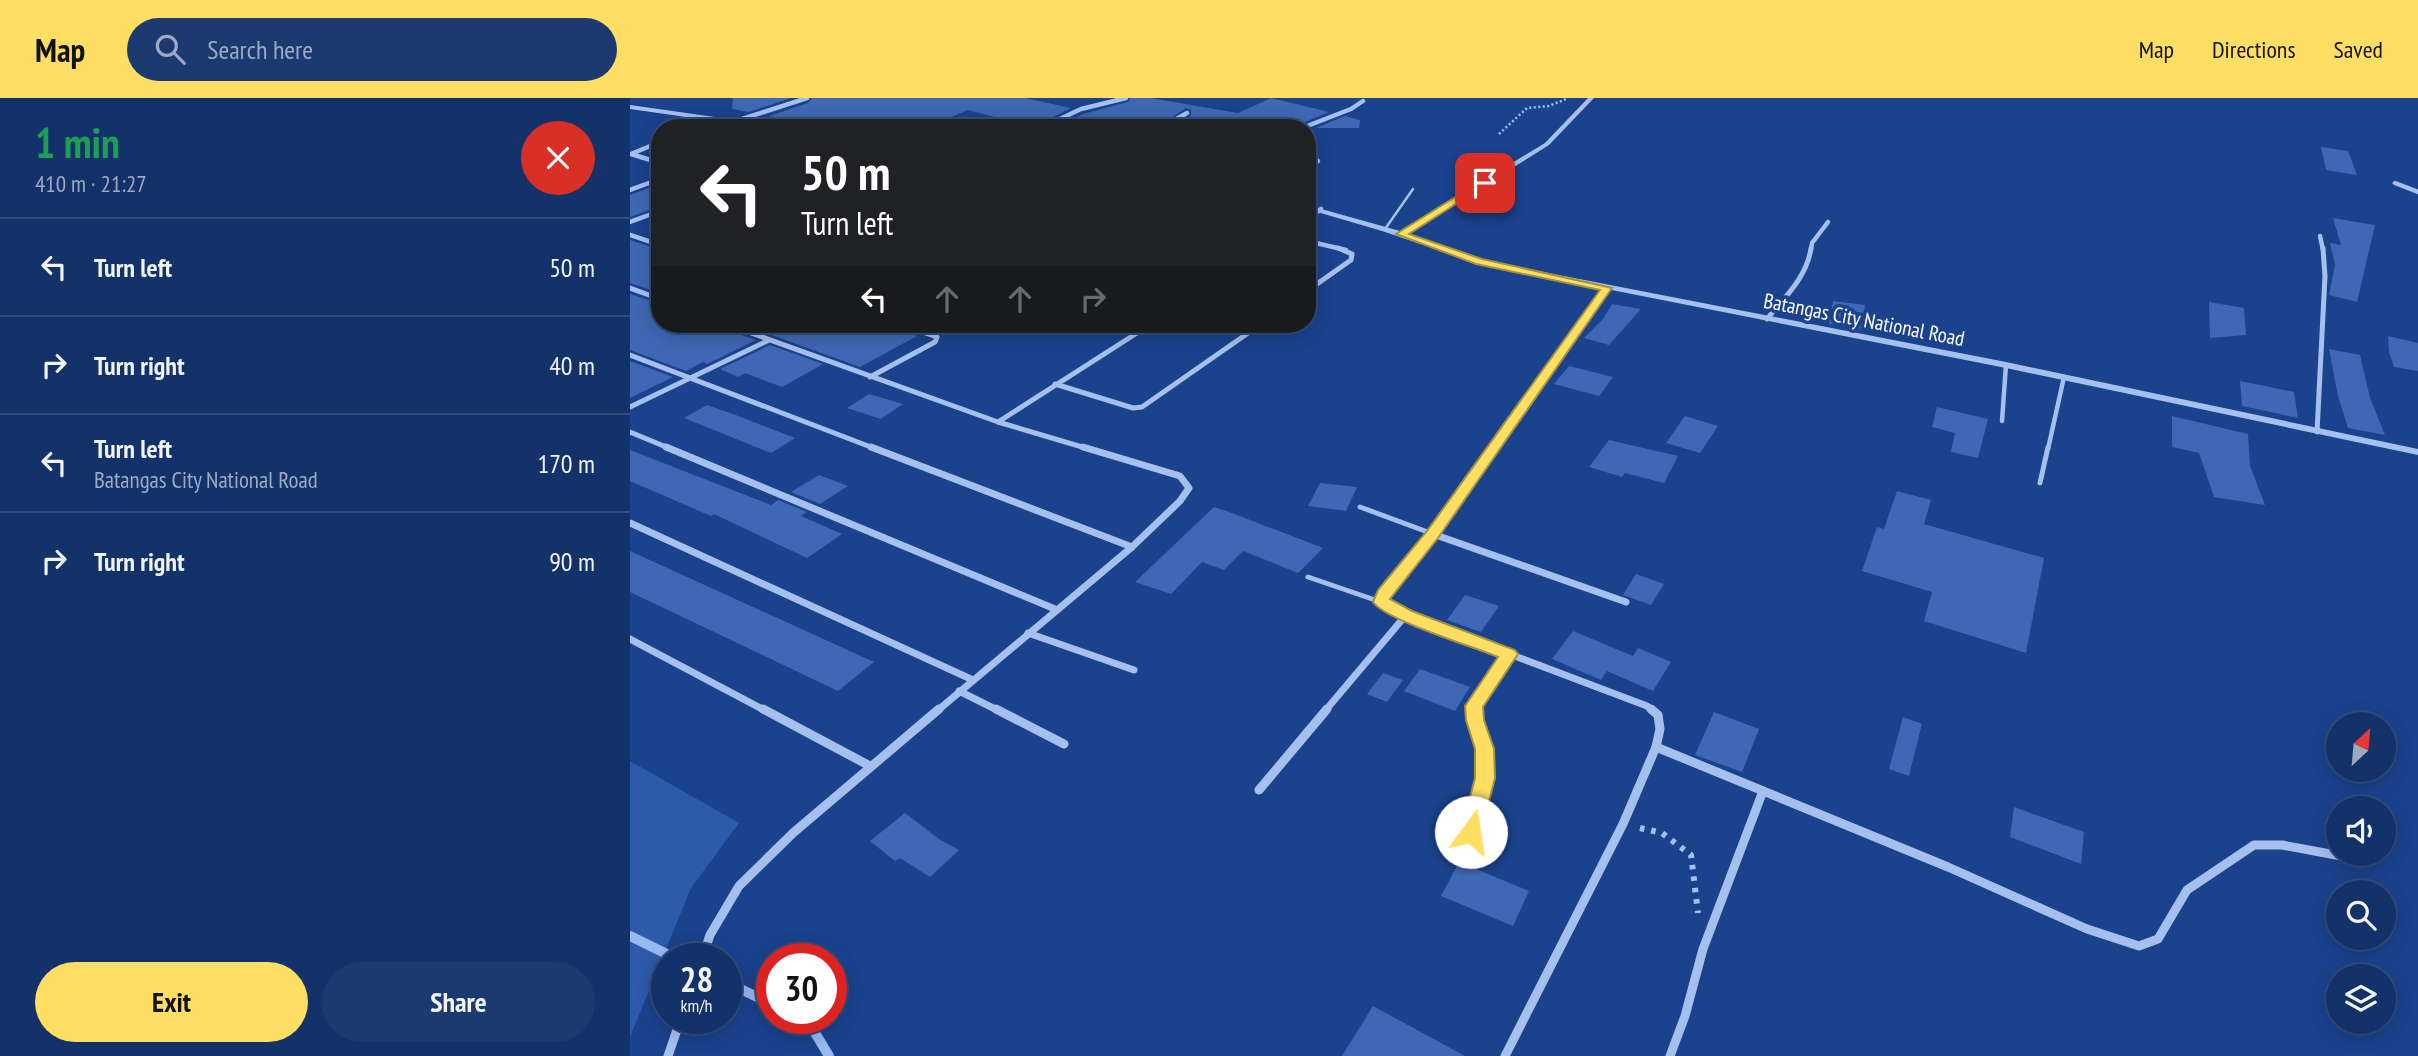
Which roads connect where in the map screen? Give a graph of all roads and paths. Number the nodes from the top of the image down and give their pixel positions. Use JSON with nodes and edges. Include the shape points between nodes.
{"nodes":[{"id":1,"x":807,"y":98,"type":"edge"},
{"id":2,"x":1126,"y":98,"type":"edge"},
{"id":3,"x":1591,"y":98,"type":"edge"},
{"id":4,"x":1566,"y":99,"type":"edge"},
{"id":5,"x":1363,"y":101,"type":"dead end"},
{"id":6,"x":630,"y":107,"type":"edge"},
{"id":7,"x":1187,"y":113,"type":"dead end"},
{"id":8,"x":709,"y":119,"type":"edge"},
{"id":9,"x":742,"y":119,"type":"edge"},
{"id":10,"x":1060,"y":119,"type":"edge"},
{"id":11,"x":1176,"y":119,"type":"edge"},
{"id":12,"x":1316,"y":123,"type":"edge"},
{"id":13,"x":1499,"y":134,"type":"dead end"},
{"id":14,"x":651,"y":146,"type":"edge"},
{"id":15,"x":631,"y":154,"type":"edge"},
{"id":16,"x":651,"y":160,"type":"edge"},
{"id":17,"x":651,"y":182,"type":"edge"},
{"id":18,"x":2395,"y":183,"type":"dead end"},
{"id":19,"x":1413,"y":189,"type":"dead end"},
{"id":20,"x":630,"y":190,"type":"edge"},
{"id":21,"x":2418,"y":192,"type":"edge"},
{"id":22,"x":1316,"y":208,"type":"edge"},
{"id":23,"x":1321,"y":209,"type":"junction"},
{"id":24,"x":1316,"y":213,"type":"edge"},
{"id":25,"x":651,"y":214,"type":"edge"},
{"id":26,"x":630,"y":222,"type":"edge"},
{"id":27,"x":1828,"y":222,"type":"dead end"},
{"id":28,"x":1385,"y":229,"type":"junction"},
{"id":29,"x":1401,"y":234,"type":"junction"},
{"id":30,"x":630,"y":235,"type":"edge"},
{"id":31,"x":2320,"y":236,"type":"dead end"},
{"id":32,"x":651,"y":242,"type":"edge"},
{"id":33,"x":1316,"y":243,"type":"edge"},
{"id":34,"x":1316,"y":285,"type":"edge"},
{"id":35,"x":630,"y":288,"type":"edge"},
{"id":36,"x":1606,"y":288,"type":"junction"},
{"id":37,"x":651,"y":296,"type":"edge"},
{"id":38,"x":1767,"y":319,"type":"junction"},
{"id":39,"x":750,"y":333,"type":"edge"},
{"id":40,"x":925,"y":333,"type":"edge"},
{"id":41,"x":1137,"y":333,"type":"edge"},
{"id":42,"x":1248,"y":333,"type":"edge"},
{"id":43,"x":769,"y":340,"type":"junction"},
{"id":44,"x":630,"y":355,"type":"edge"},
{"id":45,"x":2006,"y":365,"type":"junction"},
{"id":46,"x":870,"y":377,"type":"junction"},
{"id":47,"x":2064,"y":377,"type":"junction"},
{"id":48,"x":689,"y":379,"type":"junction"},
{"id":49,"x":1055,"y":384,"type":"junction"},
{"id":50,"x":630,"y":407,"type":"edge"},
{"id":51,"x":2002,"y":421,"type":"dead end"},
{"id":52,"x":998,"y":422,"type":"junction"},
{"id":53,"x":630,"y":432,"type":"edge"},
{"id":54,"x":2317,"y":432,"type":"junction"},
{"id":55,"x":2418,"y":452,"type":"edge"},
{"id":56,"x":2040,"y":483,"type":"dead end"},
{"id":57,"x":1360,"y":507,"type":"dead end"},
{"id":58,"x":630,"y":523,"type":"edge"},
{"id":59,"x":1433,"y":534,"type":"junction"},
{"id":60,"x":1132,"y":547,"type":"junction"},
{"id":61,"x":1308,"y":577,"type":"dead end"},
{"id":62,"x":1381,"y":602,"type":"junction"},
{"id":63,"x":1626,"y":602,"type":"dead end"},
{"id":64,"x":1055,"y":609,"type":"junction"},
{"id":65,"x":1406,"y":615,"type":"junction"},
{"id":66,"x":1028,"y":633,"type":"junction"},
{"id":67,"x":630,"y":639,"type":"edge"},
{"id":68,"x":1509,"y":654,"type":"junction"},
{"id":69,"x":1134,"y":670,"type":"dead end"},
{"id":70,"x":973,"y":680,"type":"junction"},
{"id":71,"x":959,"y":691,"type":"junction"},
{"id":72,"x":1064,"y":744,"type":"dead end"},
{"id":73,"x":1656,"y":747,"type":"junction"},
{"id":74,"x":870,"y":766,"type":"junction"},
{"id":75,"x":1259,"y":790,"type":"dead end"},
{"id":76,"x":1763,"y":791,"type":"junction"},
{"id":77,"x":1623,"y":824,"type":"junction"},
{"id":78,"x":1471,"y":832,"type":"dead end"},
{"id":79,"x":2326,"y":853,"type":"edge"},
{"id":80,"x":707,"y":943,"type":"edge"},
{"id":81,"x":1703,"y":949,"type":"junction"},
{"id":82,"x":676,"y":1034,"type":"edge"},
{"id":83,"x":668,"y":1056,"type":"edge"},
{"id":84,"x":1505,"y":1056,"type":"edge"},
{"id":85,"x":1670,"y":1056,"type":"edge"}],
"edges":[{"from":1,"to":9,"type":"street"},
{"from":2,"to":10,"type":"street"},
{"from":3,"to":29,"type":"street","via":[[1547,144]]},
{"from":4,"to":13,"type":"path","via":[[1527,108]]},
{"from":5,"to":12,"type":"street"},
{"from":6,"to":8,"type":"street"},
{"from":7,"to":11,"type":"street"},
{"from":14,"to":15,"type":"street"},
{"from":15,"to":16,"type":"street"},
{"from":17,"to":20,"type":"street"},
{"from":18,"to":21,"type":"street"},
{"from":19,"to":28,"type":"lane"},
{"from":22,"to":23,"type":"street","name":"Batangas City National Road"},
{"from":23,"to":24,"type":"street"},
{"from":23,"to":28,"type":"street","name":"Batangas City National Road"},
{"from":25,"to":26,"type":"street"},
{"from":27,"to":38,"type":"street","via":[[1812,243],[1800,278]]},
{"from":28,"to":29,"type":"street","name":"Batangas City National Road"},
{"from":29,"to":36,"type":"street","name":"Batangas City National Road","via":[[1480,262]]},
{"from":30,"to":32,"type":"street"},
{"from":31,"to":54,"type":"street","via":[[2326,278]]},
{"from":33,"to":34,"type":"street","via":[[1352,254],[1352,260]]},
{"from":35,"to":37,"type":"street"},
{"from":36,"to":38,"type":"street","name":"Batangas City National Road"},
{"from":36,"to":59,"type":"street"},
{"from":38,"to":45,"type":"street","name":"Batangas City National Road"},
{"from":39,"to":43,"type":"street"},
{"from":40,"to":46,"type":"street","via":[[937,337],[934,342]]},
{"from":41,"to":49,"type":"street"},
{"from":42,"to":49,"type":"street","via":[[1142,407]]},
{"from":43,"to":46,"type":"street"},
{"from":43,"to":48,"type":"street"},
{"from":44,"to":48,"type":"street"},
{"from":45,"to":47,"type":"street","name":"Batangas City National Road"},
{"from":45,"to":51,"type":"lane"},
{"from":46,"to":52,"type":"street"},
{"from":47,"to":54,"type":"street","name":"Batangas City National Road"},
{"from":47,"to":56,"type":"lane"},
{"from":48,"to":50,"type":"street"},
{"from":48,"to":60,"type":"street"},
{"from":49,"to":52,"type":"street"},
{"from":52,"to":60,"type":"street","via":[[1180,476],[1189,488]]},
{"from":53,"to":64,"type":"street"},
{"from":54,"to":55,"type":"street","name":"Batangas City National Road"},
{"from":57,"to":59,"type":"lane"},
{"from":58,"to":70,"type":"street"},
{"from":59,"to":62,"type":"street"},
{"from":59,"to":63,"type":"street"},
{"from":60,"to":64,"type":"street"},
{"from":61,"to":62,"type":"lane"},
{"from":62,"to":65,"type":"street"},
{"from":64,"to":66,"type":"street"},
{"from":65,"to":68,"type":"street"},
{"from":65,"to":75,"type":"street"},
{"from":66,"to":69,"type":"street"},
{"from":66,"to":70,"type":"street"},
{"from":67,"to":74,"type":"street"},
{"from":68,"to":73,"type":"street","via":[[1647,706],[1658,715]]},
{"from":68,"to":78,"type":"street","via":[[1474,706],[1485,778]]},
{"from":70,"to":71,"type":"street"},
{"from":71,"to":72,"type":"street"},
{"from":71,"to":74,"type":"street"},
{"from":73,"to":76,"type":"street"},
{"from":73,"to":77,"type":"street"},
{"from":74,"to":80,"type":"street","via":[[739,886]]},
{"from":76,"to":79,"type":"street","via":[[2087,929],[2139,946],[2158,939],[2187,890],[2254,845]]},
{"from":76,"to":81,"type":"street"},
{"from":77,"to":81,"type":"path","via":[[1662,832],[1691,855]]},
{"from":77,"to":84,"type":"street"},
{"from":81,"to":85,"type":"street"},
{"from":82,"to":83,"type":"street"}]}
